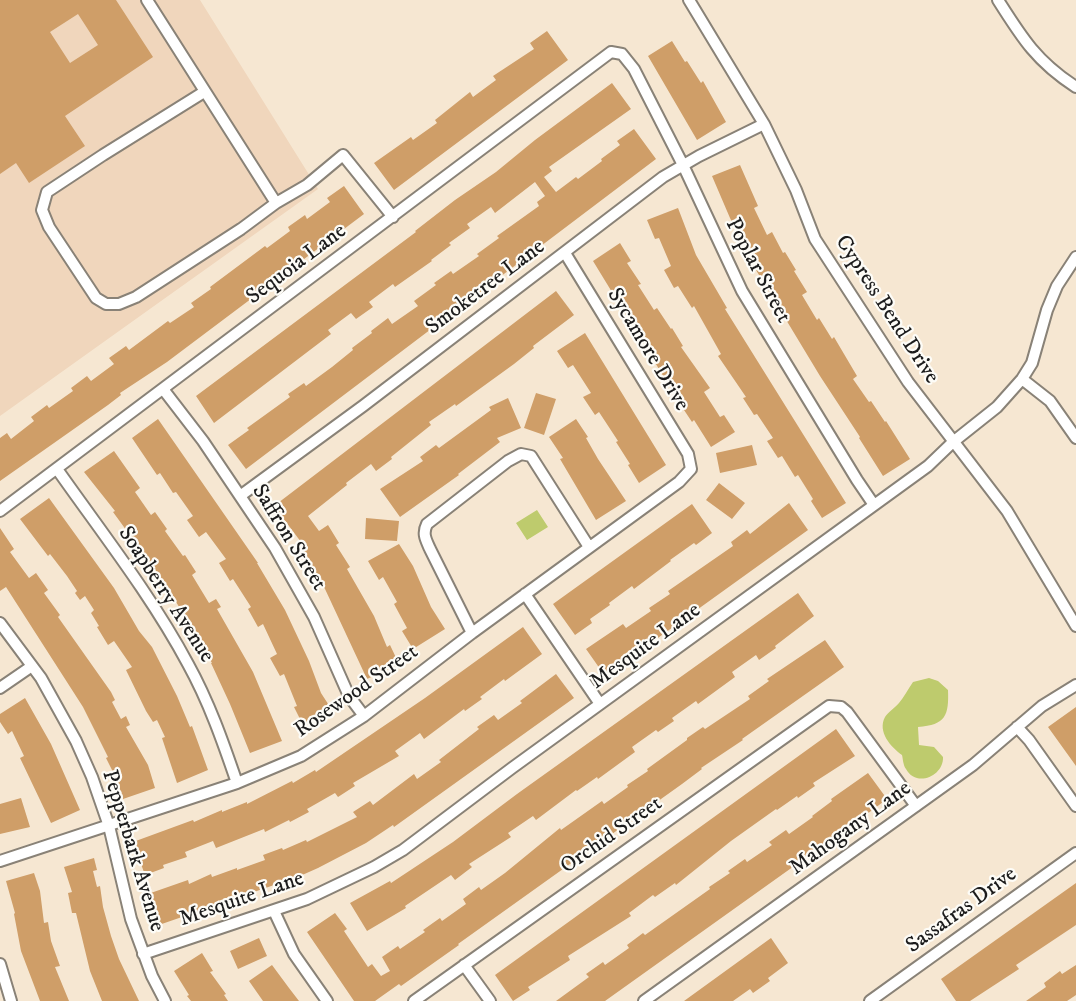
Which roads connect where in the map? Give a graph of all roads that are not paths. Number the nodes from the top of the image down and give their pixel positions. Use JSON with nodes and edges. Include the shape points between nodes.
{"nodes":[{"id":1,"x":147,"y":0,"type":"edge"},
{"id":2,"x":689,"y":0,"type":"edge"},
{"id":3,"x":998,"y":0,"type":"edge"},
{"id":4,"x":616,"y":52,"type":"joint"},
{"id":5,"x":1076,"y":87,"type":"edge"},
{"id":6,"x":204,"y":92,"type":"junction"},
{"id":7,"x":764,"y":124,"type":"junction"},
{"id":8,"x":683,"y":165,"type":"junction"},
{"id":9,"x":276,"y":203,"type":"junction"},
{"id":10,"x":393,"y":217,"type":"junction"},
{"id":11,"x":565,"y":253,"type":"junction"},
{"id":12,"x":1076,"y":257,"type":"edge"},
{"id":13,"x":1022,"y":379,"type":"junction"},
{"id":14,"x":164,"y":389,"type":"junction"},
{"id":15,"x":1076,"y":438,"type":"edge"},
{"id":16,"x":953,"y":442,"type":"junction"},
{"id":17,"x":691,"y":469,"type":"joint"},
{"id":18,"x":57,"y":470,"type":"junction"},
{"id":19,"x":240,"y":496,"type":"junction"},
{"id":20,"x":874,"y":505,"type":"junction"},
{"id":21,"x":0,"y":511,"type":"edge"},
{"id":22,"x":589,"y":548,"type":"junction"},
{"id":23,"x":525,"y":594,"type":"junction"},
{"id":24,"x":0,"y":623,"type":"edge"},
{"id":25,"x":1076,"y":626,"type":"edge"},
{"id":26,"x":472,"y":633,"type":"junction"},
{"id":27,"x":32,"y":666,"type":"junction"},
{"id":28,"x":1076,"y":685,"type":"edge"},
{"id":29,"x":0,"y":688,"type":"edge"},
{"id":30,"x":600,"y":704,"type":"junction"},
{"id":31,"x":364,"y":716,"type":"junction"},
{"id":32,"x":1017,"y":727,"type":"junction"},
{"id":33,"x":237,"y":783,"type":"junction"},
{"id":34,"x":915,"y":806,"type":"junction"},
{"id":35,"x":1076,"y":806,"type":"edge"},
{"id":36,"x":109,"y":826,"type":"junction"},
{"id":37,"x":1076,"y":853,"type":"edge"},
{"id":38,"x":0,"y":861,"type":"edge"},
{"id":39,"x":274,"y":911,"type":"junction"},
{"id":40,"x":143,"y":954,"type":"junction"},
{"id":41,"x":0,"y":964,"type":"edge"},
{"id":42,"x":464,"y":965,"type":"junction"},
{"id":43,"x":11,"y":1001,"type":"edge"},
{"id":44,"x":165,"y":1001,"type":"edge"},
{"id":45,"x":327,"y":1001,"type":"edge"},
{"id":46,"x":414,"y":1001,"type":"edge"},
{"id":47,"x":490,"y":1001,"type":"edge"},
{"id":48,"x":645,"y":1001,"type":"edge"},
{"id":49,"x":870,"y":1001,"type":"edge"}],
"edges":[{"from":1,"to":6,"type":"street"},
{"from":2,"to":7,"type":"street","name":"Cypress Bend Drive"},
{"from":3,"to":5,"type":"street","via":[[1036,56]]},
{"from":4,"to":8,"type":"street","name":"Poplar Street","via":[[634,69]]},
{"from":4,"to":10,"type":"street","name":"Sequoia Lane","via":[[599,60]]},
{"from":6,"to":9,"type":"street"},
{"from":6,"to":9,"type":"street","via":[[47,192],[42,210],[49,227],[96,298],[119,304],[136,297]]},
{"from":7,"to":8,"type":"street","name":"Smoketree Lane"},
{"from":7,"to":16,"type":"street","name":"Cypress Bend Drive","via":[[815,239],[908,382]]},
{"from":8,"to":11,"type":"street","name":"Smoketree Lane"},
{"from":8,"to":20,"type":"street","name":"Poplar Street","via":[[742,291]]},
{"from":9,"to":10,"type":"street","via":[[307,185],[343,155]]},
{"from":10,"to":14,"type":"street","name":"Sequoia Lane"},
{"from":11,"to":17,"type":"street","name":"Sycamore Drive","via":[[688,454]]},
{"from":11,"to":19,"type":"street","name":"Smoketree Lane"},
{"from":12,"to":13,"type":"street","name":"Mesquite Lane","via":[[1057,286],[1032,363]]},
{"from":13,"to":15,"type":"street","via":[[1050,401]]},
{"from":13,"to":16,"type":"street","name":"Mesquite Lane","via":[[997,407]]},
{"from":14,"to":18,"type":"street","name":"Sequoia Lane"},
{"from":14,"to":19,"type":"street","name":"Saffron Street"},
{"from":16,"to":20,"type":"street","name":"Mesquite Lane","via":[[928,466]]},
{"from":16,"to":25,"type":"street","name":"Cypress Bend Drive","via":[[1007,511]]},
{"from":17,"to":22,"type":"street","name":"Rosewood Street"},
{"from":18,"to":21,"type":"street","name":"Sequoia Lane"},
{"from":18,"to":33,"type":"street","name":"Soapberry Avenue","via":[[184,656],[219,731]]},
{"from":19,"to":31,"type":"street","name":"Saffron Street","via":[[295,581],[349,696]]},
{"from":20,"to":30,"type":"street","name":"Mesquite Lane"},
{"from":22,"to":23,"type":"street","name":"Rosewood Street"},
{"from":22,"to":26,"type":"street","via":[[531,456],[521,454],[508,461],[424,530]]},
{"from":23,"to":26,"type":"street","name":"Rosewood Street"},
{"from":23,"to":30,"type":"street"},
{"from":24,"to":27,"type":"street","name":"Pepperbark Avenue"},
{"from":26,"to":31,"type":"street","name":"Rosewood Street"},
{"from":27,"to":29,"type":"street"},
{"from":27,"to":36,"type":"street","name":"Pepperbark Avenue","via":[[76,741]]},
{"from":28,"to":32,"type":"street","name":"Mahogany Lane"},
{"from":30,"to":39,"type":"street","name":"Mesquite Lane","via":[[403,850],[340,884]]},
{"from":31,"to":33,"type":"street","name":"Rosewood Street","via":[[301,756]]},
{"from":32,"to":34,"type":"street","name":"Mahogany Lane","via":[[973,765]]},
{"from":32,"to":35,"type":"street"},
{"from":33,"to":36,"type":"street","name":"Rosewood Street"},
{"from":34,"to":42,"type":"street","name":"Orchid Street","via":[[847,712],[835,705]]},
{"from":34,"to":48,"type":"street","name":"Mahogany Lane"},
{"from":36,"to":38,"type":"street","name":"Rosewood Street"},
{"from":36,"to":40,"type":"street","name":"Pepperbark Avenue"},
{"from":37,"to":49,"type":"street","name":"Sassafras Drive"},
{"from":39,"to":40,"type":"street","name":"Mesquite Lane"},
{"from":39,"to":45,"type":"street","via":[[294,954]]},
{"from":40,"to":44,"type":"street","name":"Pepperbark Avenue"},
{"from":41,"to":43,"type":"street"},
{"from":42,"to":46,"type":"street","name":"Orchid Street"},
{"from":42,"to":47,"type":"street"}]}
